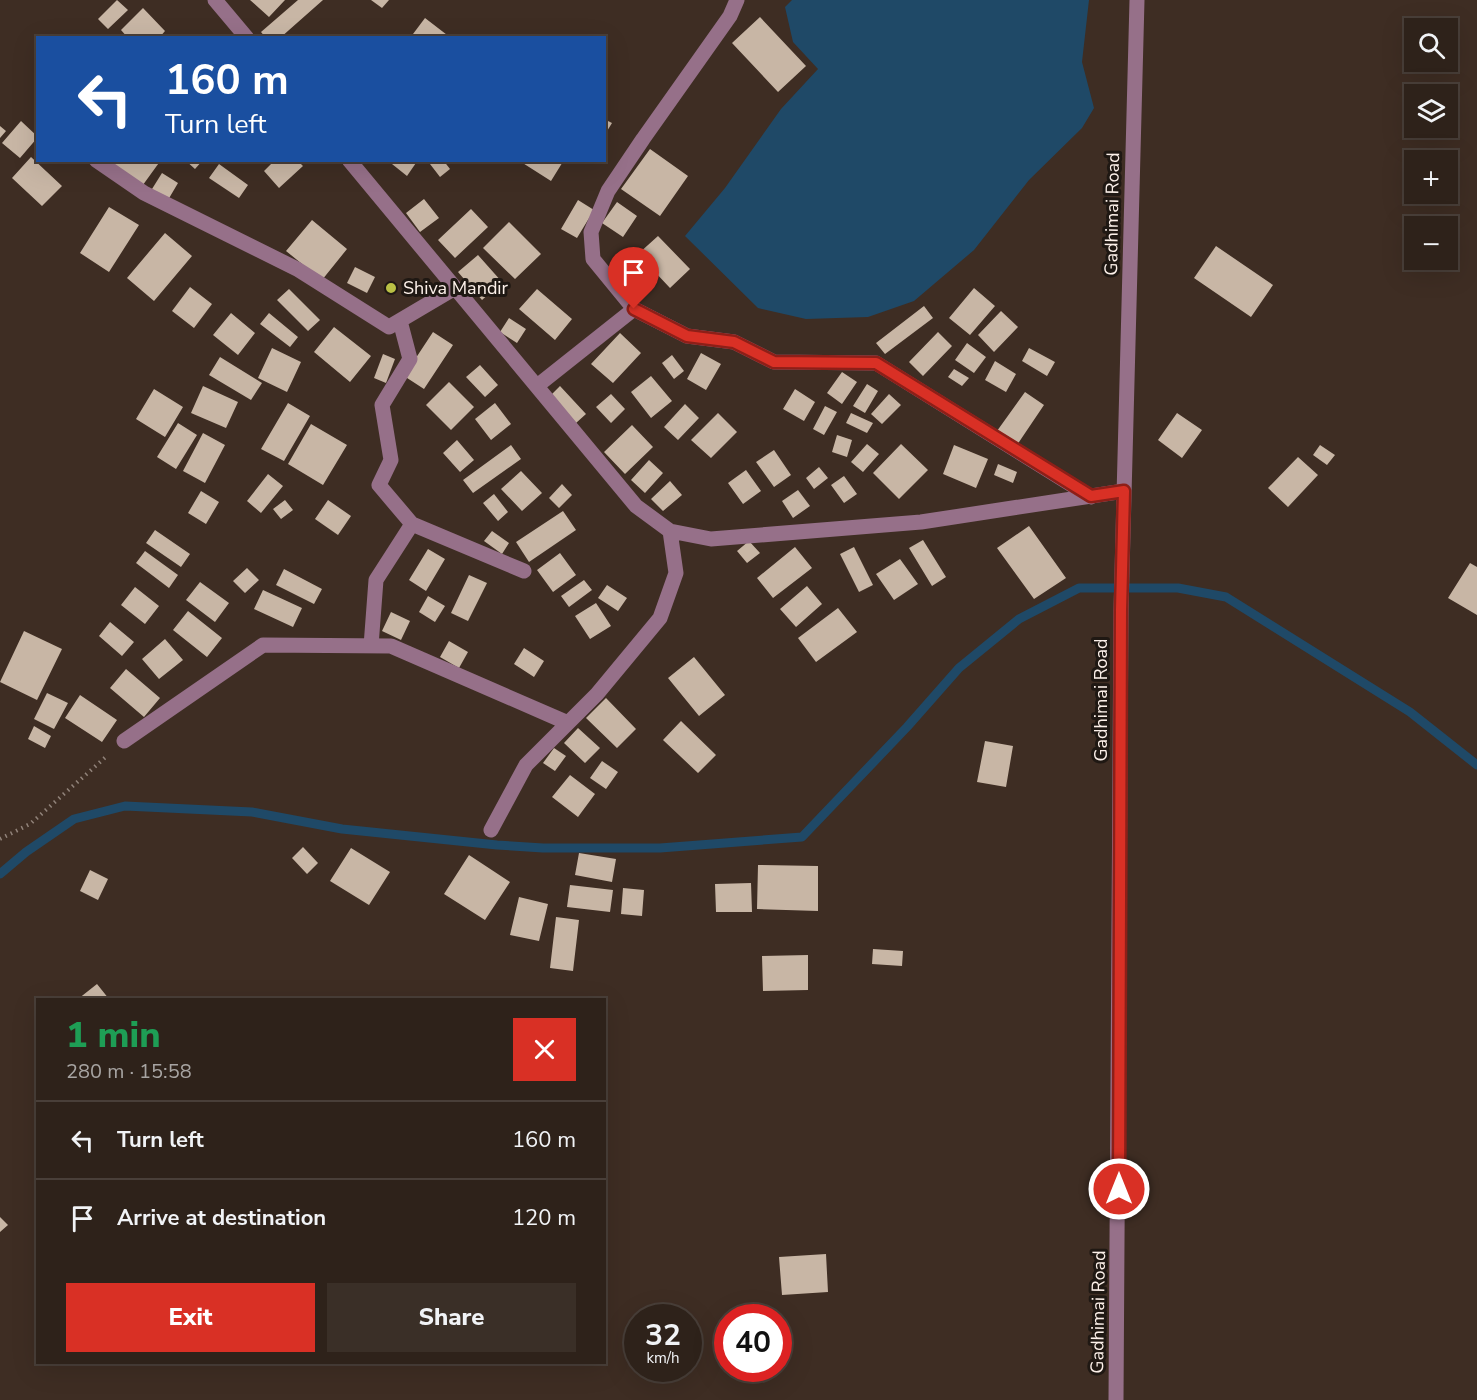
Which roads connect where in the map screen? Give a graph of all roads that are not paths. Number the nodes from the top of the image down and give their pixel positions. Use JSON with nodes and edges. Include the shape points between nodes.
{"nodes":[{"id":1,"x":215,"y":0,"type":"edge"},
{"id":2,"x":737,"y":0,"type":"edge"},
{"id":3,"x":1137,"y":0,"type":"edge"},
{"id":4,"x":245,"y":36,"type":"edge"},
{"id":5,"x":99,"y":162,"type":"edge"},
{"id":6,"x":351,"y":162,"type":"edge"},
{"id":7,"x":455,"y":288,"type":"junction"},
{"id":8,"x":634,"y":309,"type":"junction"},
{"id":9,"x":400,"y":321,"type":"junction"},
{"id":10,"x":537,"y":386,"type":"junction"},
{"id":11,"x":1124,"y":491,"type":"junction"},
{"id":12,"x":1091,"y":496,"type":"junction"},
{"id":13,"x":412,"y":524,"type":"junction"},
{"id":14,"x":670,"y":531,"type":"junction"},
{"id":15,"x":524,"y":571,"type":"dead end"},
{"id":16,"x":371,"y":646,"type":"junction"},
{"id":17,"x":568,"y":723,"type":"junction"},
{"id":18,"x":124,"y":741,"type":"road end"},
{"id":19,"x":491,"y":830,"type":"dead end"},
{"id":20,"x":1116,"y":1400,"type":"edge"}],
"edges":[{"from":1,"to":4,"type":"street"},
{"from":2,"to":8,"type":"street","via":[[730,16],[609,191],[591,232],[593,259]]},
{"from":3,"to":11,"type":"street","name":"Gadhimai Road"},
{"from":5,"to":9,"type":"street","via":[[144,193],[297,269],[389,327]]},
{"from":6,"to":7,"type":"street"},
{"from":7,"to":9,"type":"street"},
{"from":7,"to":10,"type":"street"},
{"from":8,"to":10,"type":"street"},
{"from":8,"to":12,"type":"street","via":[[687,336],[734,342],[774,362],[876,363]]},
{"from":9,"to":13,"type":"street","via":[[410,359],[382,405],[391,460],[379,485]]},
{"from":10,"to":14,"type":"street","via":[[636,506]]},
{"from":11,"to":12,"type":"street"},
{"from":11,"to":20,"type":"street","name":"Gadhimai Road"},
{"from":12,"to":14,"type":"street","via":[[921,522],[711,539]]},
{"from":13,"to":15,"type":"street"},
{"from":13,"to":16,"type":"street","via":[[376,580]]},
{"from":14,"to":17,"type":"street","via":[[676,573],[660,618]]},
{"from":16,"to":17,"type":"street","via":[[391,646]]},
{"from":16,"to":18,"type":"street","via":[[263,645]]},
{"from":17,"to":19,"type":"street","via":[[526,765]]}]}
